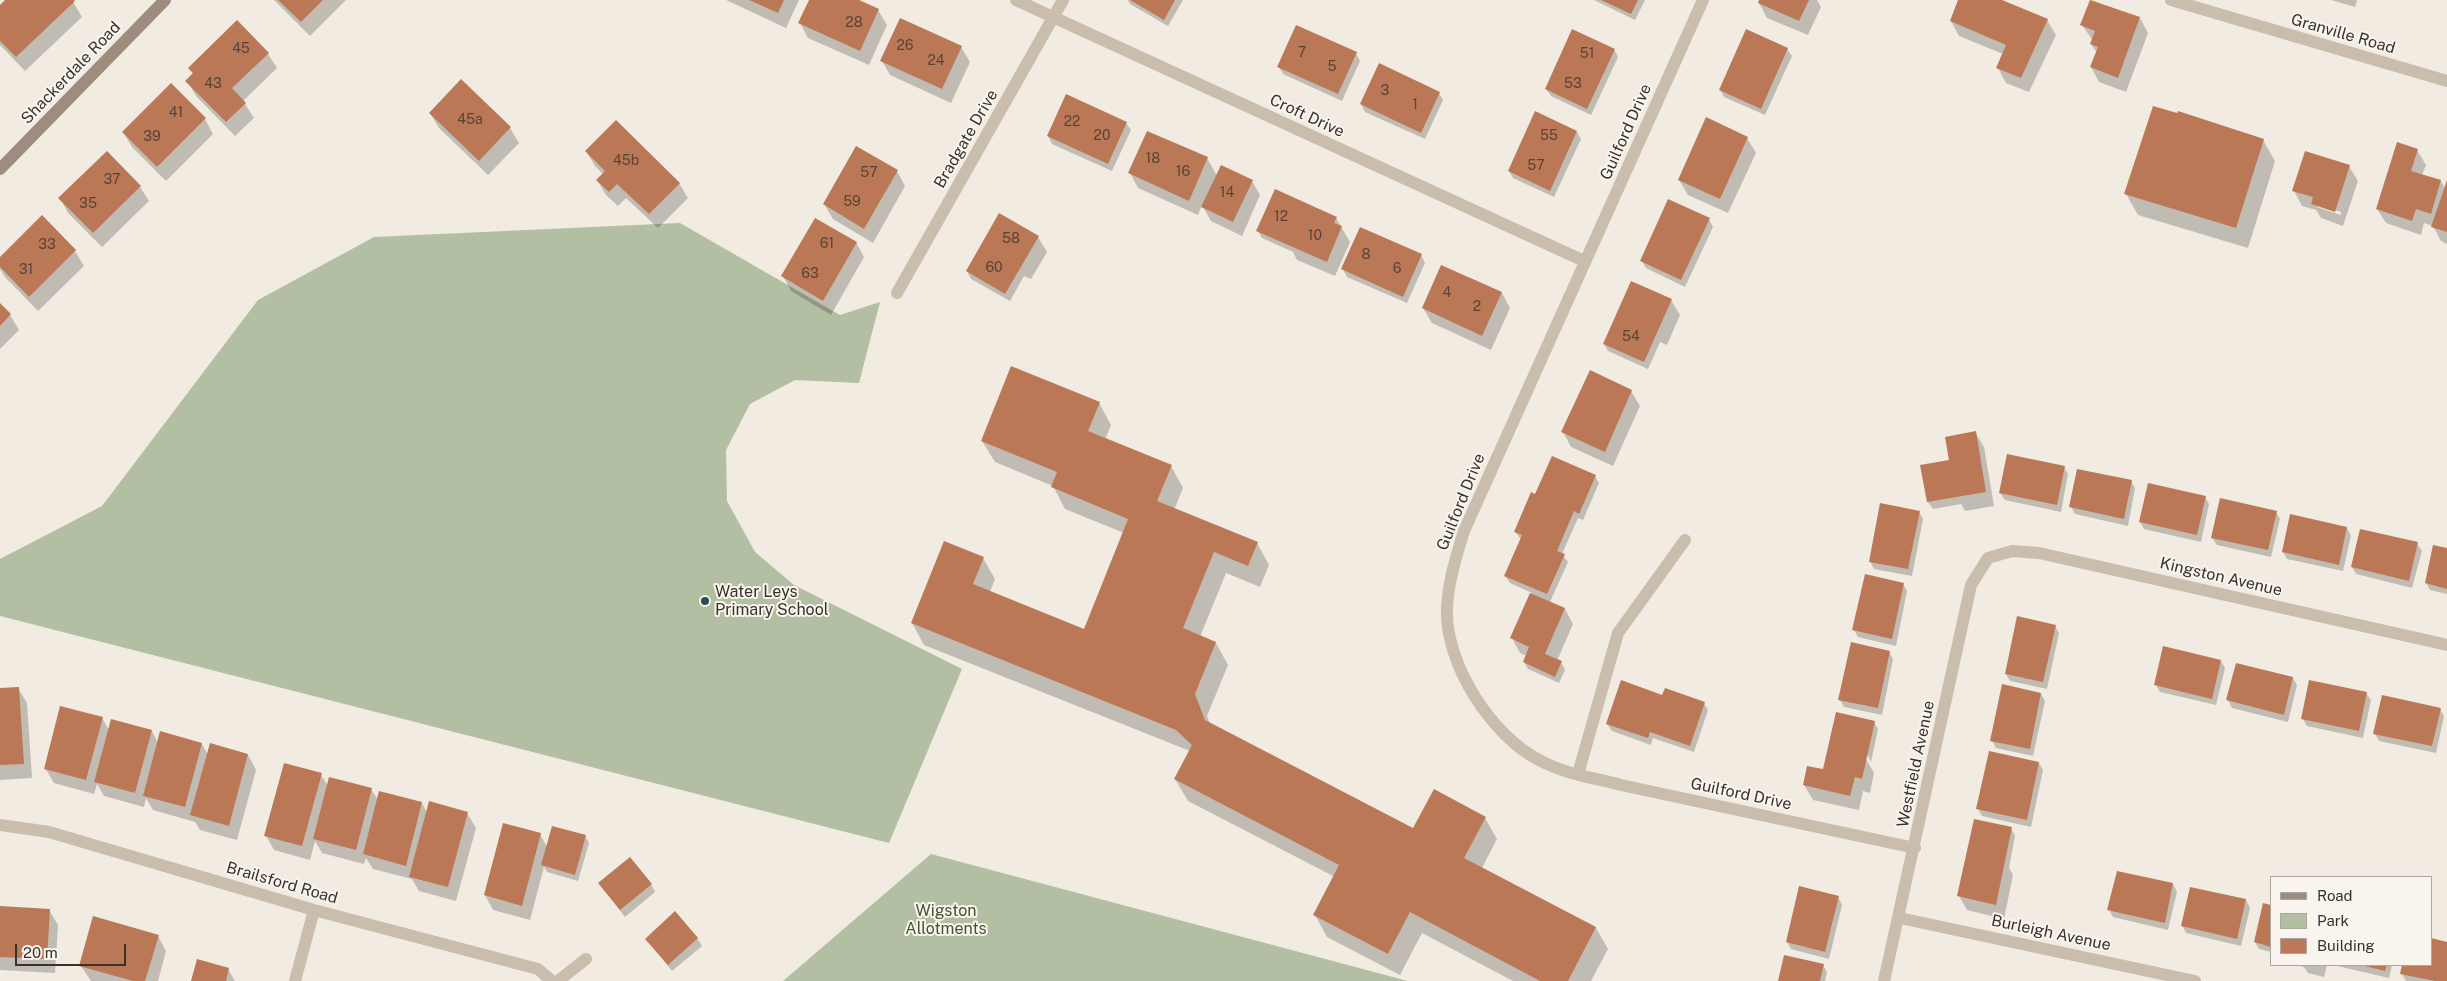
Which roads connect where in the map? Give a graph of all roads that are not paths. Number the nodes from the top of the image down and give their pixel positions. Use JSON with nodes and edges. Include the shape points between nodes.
{"nodes":[{"id":1,"x":165,"y":0,"type":"edge"},
{"id":2,"x":1016,"y":0,"type":"edge"},
{"id":3,"x":1063,"y":0,"type":"edge"},
{"id":4,"x":1703,"y":0,"type":"edge"},
{"id":5,"x":2171,"y":0,"type":"edge"},
{"id":6,"x":1053,"y":17,"type":"junction"},
{"id":7,"x":2447,"y":81,"type":"edge"},
{"id":8,"x":0,"y":169,"type":"edge"},
{"id":9,"x":1584,"y":261,"type":"junction"},
{"id":10,"x":897,"y":293,"type":"dead end"},
{"id":11,"x":1686,"y":540,"type":"dead end"},
{"id":12,"x":1988,"y":558,"type":"joint"},
{"id":13,"x":2447,"y":645,"type":"edge"},
{"id":14,"x":1578,"y":774,"type":"junction"},
{"id":15,"x":0,"y":826,"type":"edge"},
{"id":16,"x":1915,"y":848,"type":"junction"},
{"id":17,"x":314,"y":910,"type":"junction"},
{"id":18,"x":1900,"y":918,"type":"junction"},
{"id":19,"x":586,"y":959,"type":"dead end"},
{"id":20,"x":295,"y":981,"type":"edge"},
{"id":21,"x":552,"y":981,"type":"edge"},
{"id":22,"x":558,"y":981,"type":"edge"},
{"id":23,"x":1884,"y":981,"type":"edge"},
{"id":24,"x":2195,"y":981,"type":"edge"}],
"edges":[{"from":1,"to":8,"type":"street","name":"Shackerdale Road"},
{"from":2,"to":6,"type":"street","name":"Croft Drive"},
{"from":3,"to":6,"type":"street","name":"Bradgate Drive"},
{"from":4,"to":9,"type":"street","name":"Guilford Drive"},
{"from":5,"to":7,"type":"street","name":"Granville Road"},
{"from":6,"to":9,"type":"street","name":"Croft Drive"},
{"from":6,"to":10,"type":"street","name":"Bradgate Drive"},
{"from":9,"to":14,"type":"street","name":"Guilford Drive","via":[[1464,531],[1451,570],[1447,610],[1452,646],[1466,681],[1489,718],[1540,761]]},
{"from":11,"to":14,"type":"street","via":[[1618,633]]},
{"from":12,"to":13,"type":"street","name":"Kingston Avenue","via":[[2012,551],[2039,553]]},
{"from":12,"to":16,"type":"street","name":"Westfield Avenue","via":[[1971,585]]},
{"from":14,"to":16,"type":"street","name":"Guilford Drive"},
{"from":15,"to":17,"type":"street","name":"Brailsford Road","via":[[50,832]]},
{"from":16,"to":18,"type":"street","name":"Westfield Avenue"},
{"from":17,"to":20,"type":"street"},
{"from":17,"to":21,"type":"street","name":"Brailsford Road","via":[[538,969]]},
{"from":18,"to":23,"type":"street","name":"Westfield Avenue"},
{"from":18,"to":24,"type":"street","name":"Burleigh Avenue"},
{"from":19,"to":22,"type":"street"}]}
